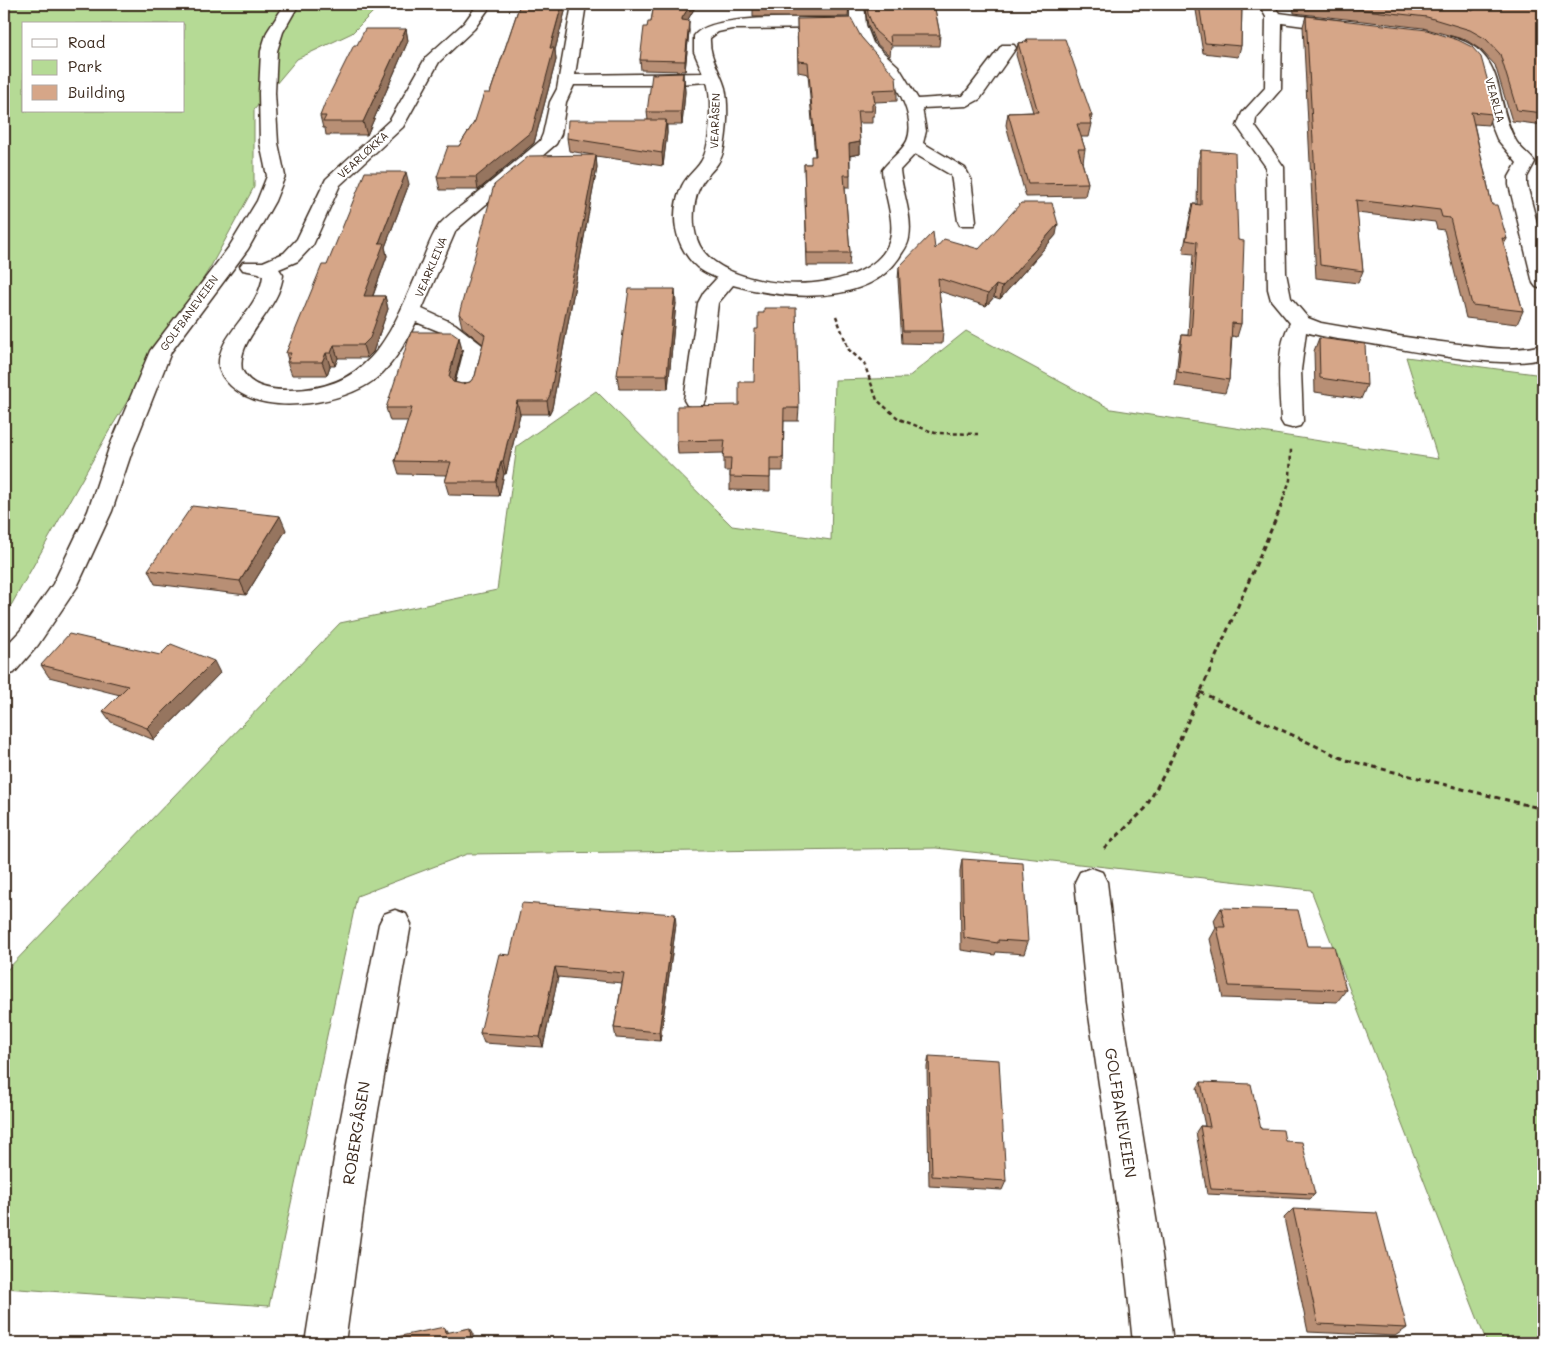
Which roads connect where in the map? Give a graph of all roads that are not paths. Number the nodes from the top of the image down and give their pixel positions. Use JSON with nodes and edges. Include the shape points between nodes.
{"nodes":[{"id":1,"x":292,"y":4,"type":"edge"},
{"id":2,"x":485,"y":4,"type":"edge"},
{"id":3,"x":579,"y":4,"type":"edge"},
{"id":4,"x":857,"y":4,"type":"edge"},
{"id":5,"x":1270,"y":10,"type":"edge"},
{"id":6,"x":857,"y":23,"type":"junction"},
{"id":7,"x":1360,"y":28,"type":"edge"},
{"id":8,"x":1434,"y":37,"type":"edge"},
{"id":9,"x":1008,"y":48,"type":"dead end"},
{"id":10,"x":712,"y":78,"type":"junction"},
{"id":11,"x":567,"y":80,"type":"junction"},
{"id":12,"x":912,"y":104,"type":"junction"},
{"id":13,"x":913,"y":145,"type":"junction"},
{"id":14,"x":967,"y":221,"type":"dead end"},
{"id":15,"x":224,"y":266,"type":"junction"},
{"id":16,"x":264,"y":268,"type":"junction"},
{"id":17,"x":729,"y":277,"type":"junction"},
{"id":18,"x":1543,"y":283,"type":"edge"},
{"id":19,"x":412,"y":312,"type":"junction"},
{"id":20,"x":1301,"y":322,"type":"junction"},
{"id":21,"x":1543,"y":351,"type":"edge"},
{"id":22,"x":465,"y":389,"type":"edge"},
{"id":23,"x":695,"y":400,"type":"dead end"},
{"id":24,"x":1292,"y":421,"type":"road end"},
{"id":25,"x":4,"y":666,"type":"edge"},
{"id":26,"x":1091,"y":882,"type":"road end"},
{"id":27,"x":395,"y":924,"type":"dead end"},
{"id":28,"x":326,"y":1343,"type":"edge"},
{"id":29,"x":1153,"y":1343,"type":"edge"}],
"edges":[{"from":1,"to":15,"type":"street","name":"GOLFBANEVEIEN","via":[[275,32],[267,71],[269,143],[276,176],[266,201],[238,249]]},
{"from":2,"to":16,"type":"street","name":"VEARLØKKA","via":[[468,26],[432,60],[393,127],[332,183],[306,241],[291,258]]},
{"from":3,"to":11,"type":"street","name":"VEARKLEIVA"},
{"from":4,"to":6,"type":"street"},
{"from":5,"to":7,"type":"street"},
{"from":5,"to":20,"type":"street","via":[[1273,88],[1248,118],[1246,126],[1275,167],[1278,289],[1281,300]]},
{"from":6,"to":10,"type":"street","name":"VEARÅSEN","via":[[732,24],[713,28],[702,36],[701,47]]},
{"from":6,"to":12,"type":"street","via":[[867,46],[894,72]]},
{"from":8,"to":18,"type":"street","name":"VEARLIA","via":[[1475,53],[1486,66],[1506,138],[1526,162],[1518,177],[1518,185]]},
{"from":9,"to":12,"type":"street","via":[[967,101]]},
{"from":10,"to":11,"type":"street"},
{"from":10,"to":17,"type":"street","name":"VEARÅSEN","via":[[717,91],[713,155],[689,191],[685,215],[687,241],[716,272]]},
{"from":11,"to":19,"type":"street","name":"VEARKLEIVA","via":[[547,144],[448,227]]},
{"from":12,"to":13,"type":"street","via":[[917,132]]},
{"from":13,"to":14,"type":"street","via":[[959,172]]},
{"from":13,"to":17,"type":"street","name":"VEARÅSEN","via":[[891,170],[900,237],[894,254],[881,270],[856,283],[827,289],[767,287]]},
{"from":15,"to":16,"type":"street","name":"VEARLØKKA"},
{"from":15,"to":25,"type":"street","name":"GOLFBANEVEIEN","via":[[161,350],[100,510],[64,587],[29,638]]},
{"from":16,"to":19,"type":"street","name":"VEARKLEIVA","via":[[273,274],[274,287],[238,342],[230,365],[233,375],[246,387],[261,394],[322,396],[357,382],[383,360]]},
{"from":17,"to":23,"type":"street","via":[[708,303]]},
{"from":19,"to":22,"type":"street","name":"VEARKLEIVA","via":[[442,325],[475,348]]},
{"from":20,"to":21,"type":"street","via":[[1316,328],[1418,346],[1506,356],[1529,356]]},
{"from":20,"to":24,"type":"street","via":[[1292,343]]},
{"from":26,"to":29,"type":"street","name":"GOLFBANEVEIEN","via":[[1104,1002],[1143,1255]]},
{"from":27,"to":28,"type":"street","name":"ROBERGÅSEN","via":[[339,1232]]}]}
